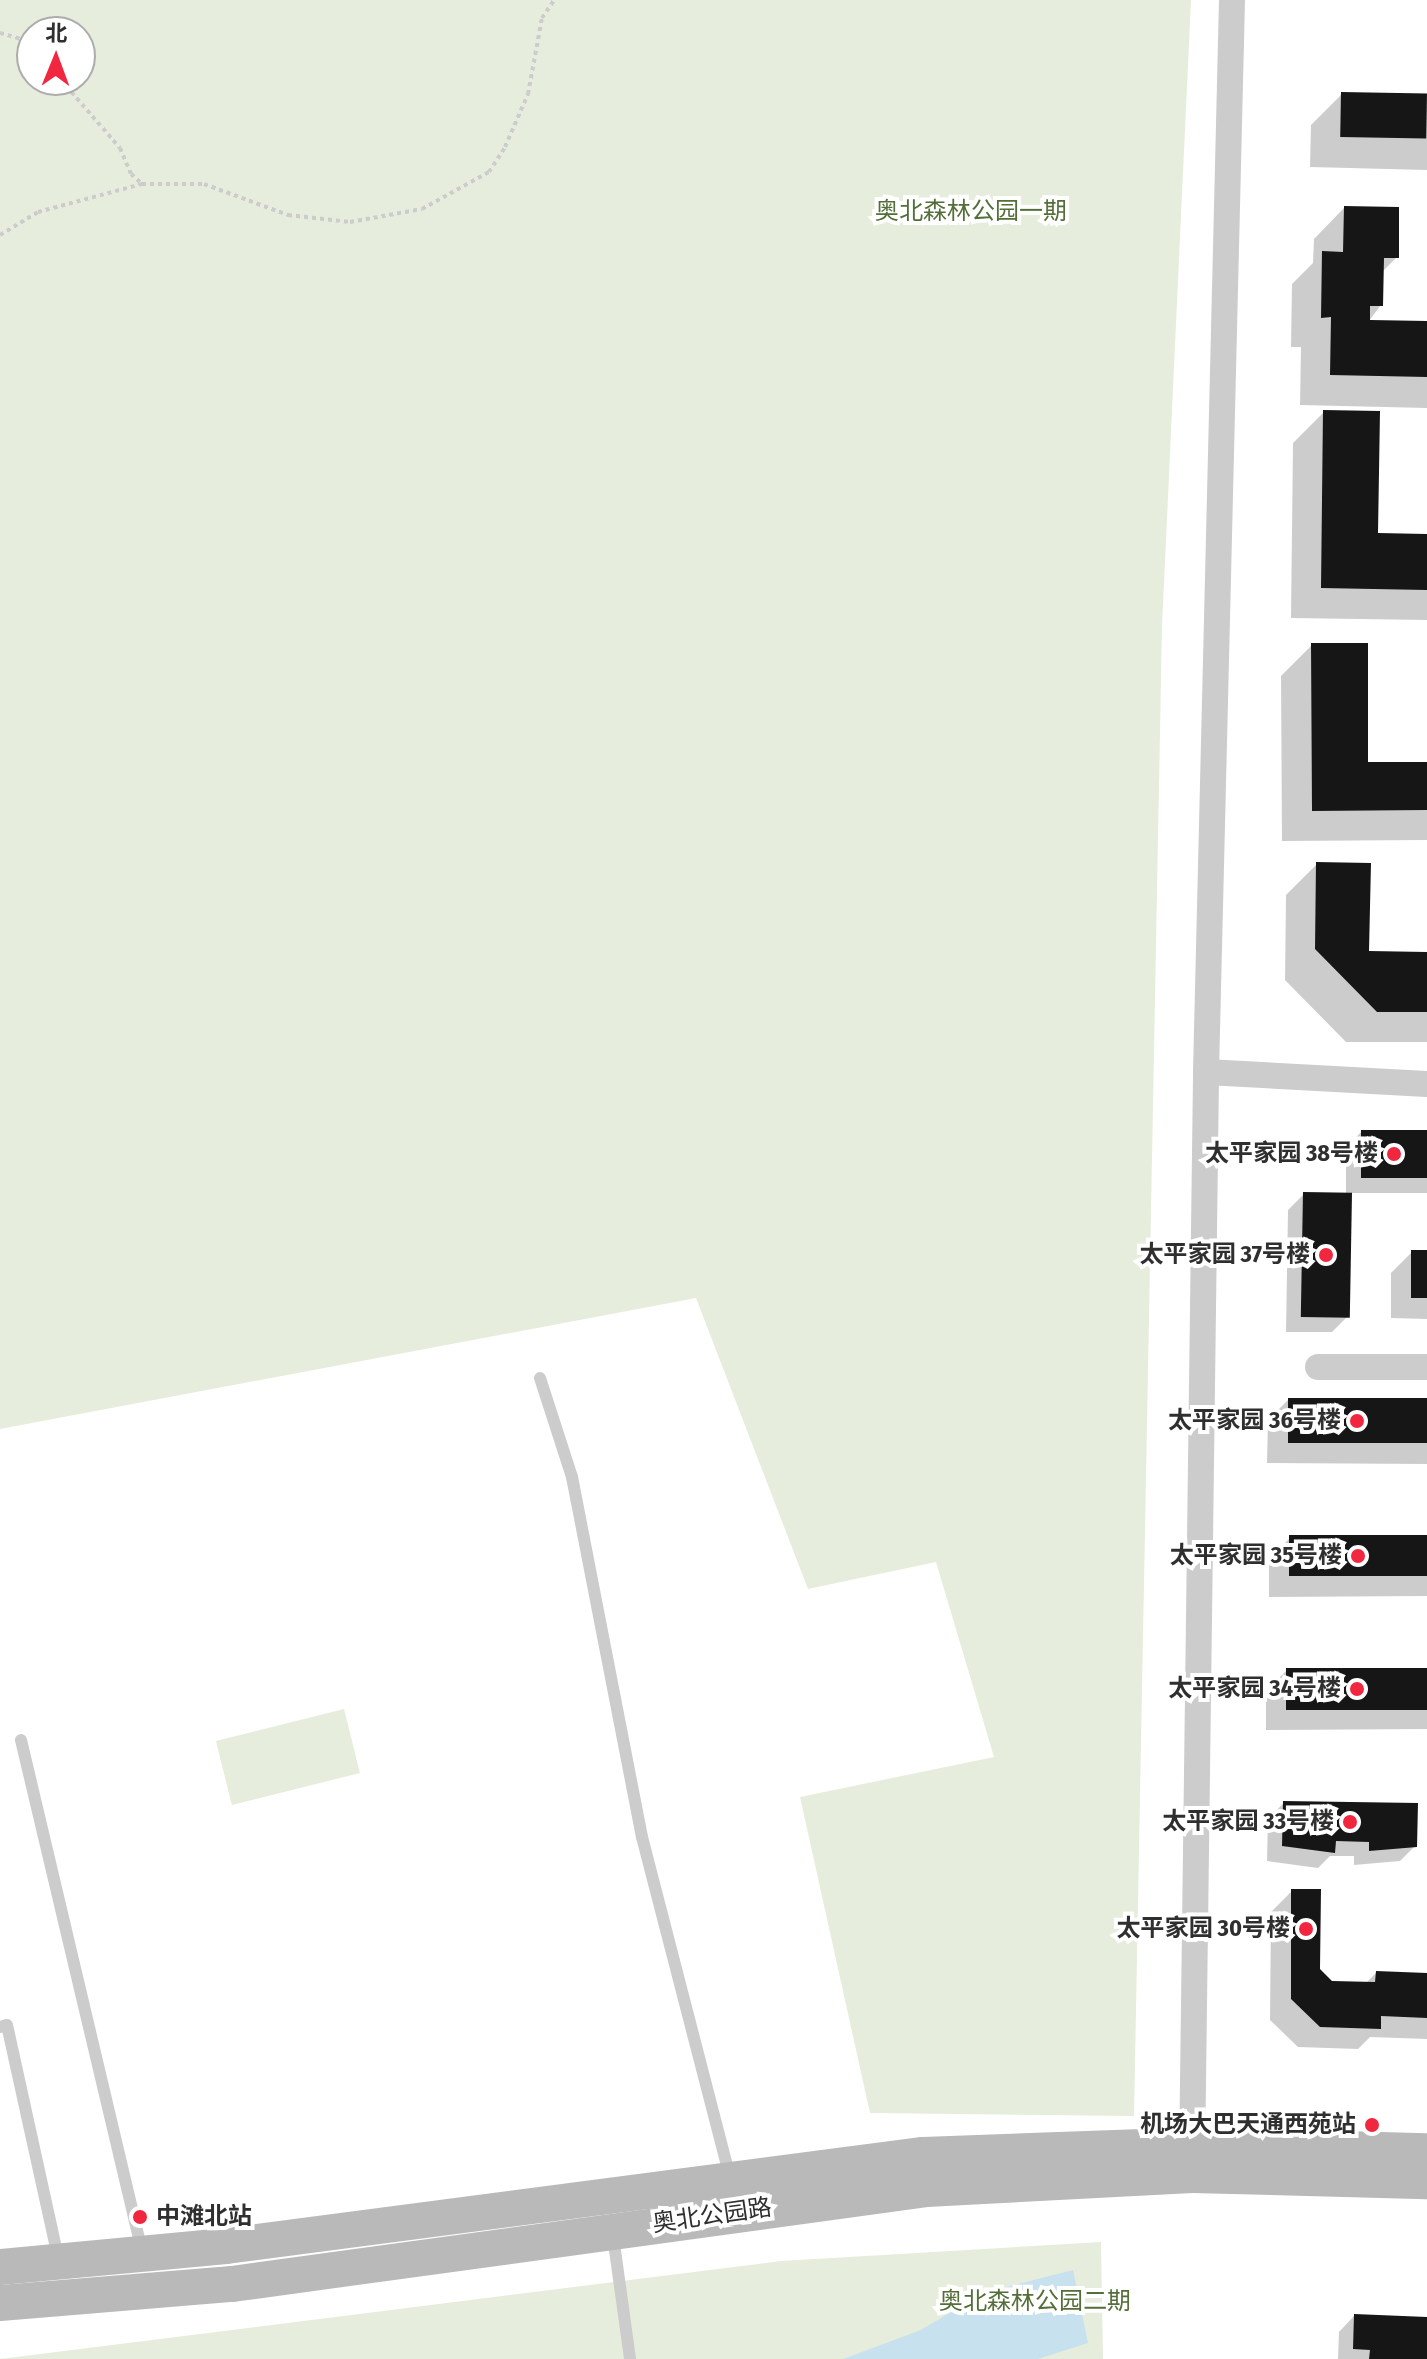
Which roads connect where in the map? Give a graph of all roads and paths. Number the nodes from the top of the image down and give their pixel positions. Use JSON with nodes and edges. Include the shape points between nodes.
{"nodes":[{"id":1,"x":554,"y":0,"type":"edge"},
{"id":2,"x":1232,"y":0,"type":"edge"},
{"id":3,"x":75,"y":96,"type":"edge"},
{"id":4,"x":142,"y":184,"type":"junction"},
{"id":5,"x":0,"y":235,"type":"edge"},
{"id":6,"x":1206,"y":1072,"type":"junction"},
{"id":7,"x":1427,"y":1084,"type":"edge"},
{"id":8,"x":1318,"y":1367,"type":"dead end"},
{"id":9,"x":1427,"y":1367,"type":"edge"},
{"id":10,"x":540,"y":1378,"type":"dead end"},
{"id":11,"x":21,"y":1740,"type":"dead end"},
{"id":12,"x":0,"y":2027,"type":"edge"},
{"id":13,"x":1427,"y":2151,"type":"edge"},
{"id":14,"x":1192,"y":2160,"type":"junction"},
{"id":15,"x":730,"y":2176,"type":"junction"},
{"id":16,"x":1427,"y":2181,"type":"edge"},
{"id":17,"x":609,"y":2212,"type":"junction"},
{"id":18,"x":739,"y":2212,"type":"junction"},
{"id":19,"x":0,"y":2267,"type":"edge"},
{"id":20,"x":147,"y":2274,"type":"junction"},
{"id":21,"x":64,"y":2281,"type":"junction"},
{"id":22,"x":0,"y":2303,"type":"edge"},
{"id":23,"x":630,"y":2359,"type":"edge"}],
"edges":[{"from":1,"to":4,"type":"path","via":[[542,18],[528,94],[505,147],[489,172],[422,209],[350,222],[288,215],[204,184]]},
{"from":2,"to":6,"type":"street"},
{"from":3,"to":4,"type":"path","via":[[120,148],[131,174]]},
{"from":4,"to":5,"type":"path","via":[[38,212]]},
{"from":6,"to":7,"type":"street"},
{"from":6,"to":14,"type":"street"},
{"from":8,"to":9,"type":"street"},
{"from":10,"to":15,"type":"lane","via":[[572,1477],[642,1837]]},
{"from":11,"to":20,"type":"lane"},
{"from":12,"to":21,"type":"lane","via":[[7,2025]]},
{"from":13,"to":14,"type":"main road","name":"奥北公园路"},
{"from":14,"to":15,"type":"main road","name":"奥北公园路","via":[[923,2155]]},
{"from":14,"to":16,"type":"main road","name":"奥北公园路"},
{"from":14,"to":18,"type":"main road","name":"奥北公园路"},
{"from":15,"to":17,"type":"main road","name":"奥北公园路"},
{"from":15,"to":18,"type":"lane"},
{"from":17,"to":18,"type":"main road","name":"奥北公园路"},
{"from":17,"to":20,"type":"main road","name":"奥北公园路"},
{"from":17,"to":23,"type":"lane"},
{"from":19,"to":21,"type":"main road","name":"奥北公园路"},
{"from":20,"to":21,"type":"main road","name":"奥北公园路"},
{"from":21,"to":22,"type":"main road","name":"奥北公园路"}]}
